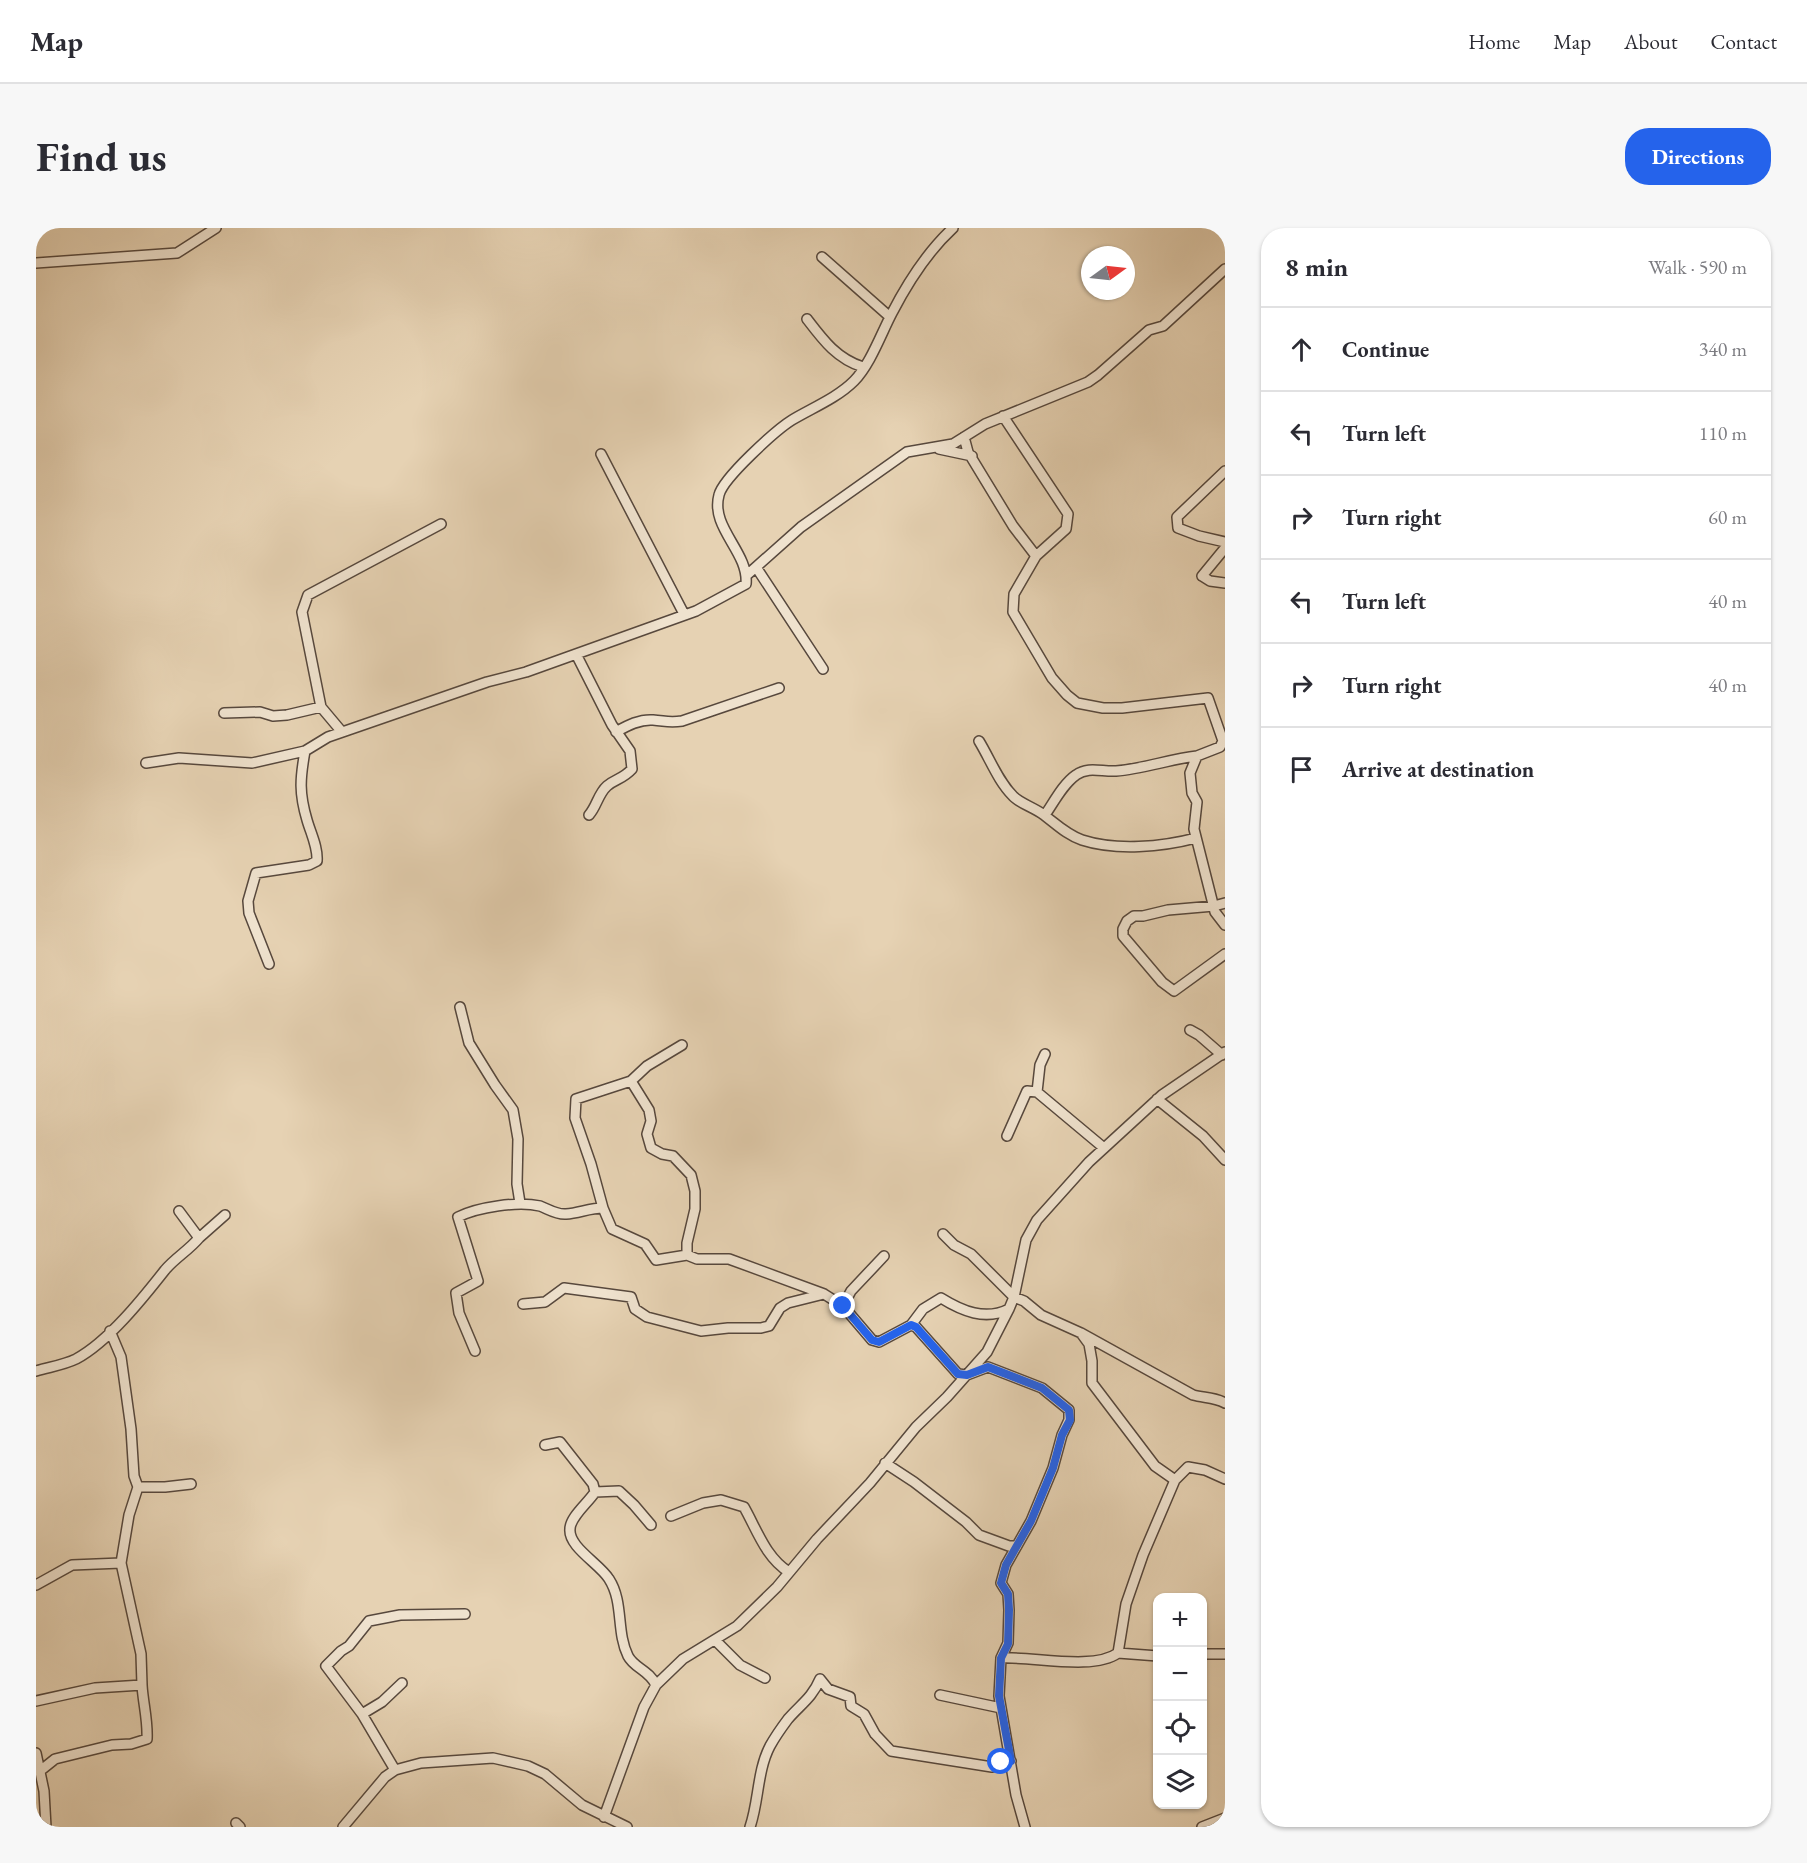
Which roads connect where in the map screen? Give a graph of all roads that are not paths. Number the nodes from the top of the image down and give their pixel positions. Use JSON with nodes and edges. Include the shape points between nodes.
{"nodes":[{"id":1,"x":216,"y":228,"type":"edge"},
{"id":2,"x":953,"y":228,"type":"edge"},
{"id":3,"x":822,"y":256,"type":"dead end"},
{"id":4,"x":36,"y":262,"type":"edge"},
{"id":5,"x":1225,"y":269,"type":"edge"},
{"id":6,"x":890,"y":317,"type":"junction"},
{"id":7,"x":807,"y":319,"type":"dead end"},
{"id":8,"x":862,"y":367,"type":"junction"},
{"id":9,"x":1003,"y":416,"type":"junction"},
{"id":10,"x":964,"y":437,"type":"junction"},
{"id":11,"x":932,"y":448,"type":"junction"},
{"id":12,"x":601,"y":454,"type":"dead end"},
{"id":13,"x":972,"y":456,"type":"junction"},
{"id":14,"x":1225,"y":471,"type":"edge"},
{"id":15,"x":441,"y":524,"type":"dead end"},
{"id":16,"x":1225,"y":542,"type":"edge"},
{"id":17,"x":1225,"y":548,"type":"edge"},
{"id":18,"x":1036,"y":556,"type":"junction"},
{"id":19,"x":756,"y":567,"type":"junction"},
{"id":20,"x":747,"y":575,"type":"junction"},
{"id":21,"x":1225,"y":583,"type":"edge"},
{"id":22,"x":684,"y":614,"type":"junction"},
{"id":23,"x":576,"y":654,"type":"junction"},
{"id":24,"x":823,"y":669,"type":"dead end"},
{"id":25,"x":779,"y":688,"type":"dead end"},
{"id":26,"x":321,"y":707,"type":"junction"},
{"id":27,"x":224,"y":713,"type":"dead end"},
{"id":28,"x":342,"y":732,"type":"junction"},
{"id":29,"x":616,"y":732,"type":"junction"},
{"id":30,"x":1223,"y":736,"type":"edge"},
{"id":31,"x":979,"y":741,"type":"dead end"},
{"id":32,"x":305,"y":751,"type":"junction"},
{"id":33,"x":1197,"y":756,"type":"junction"},
{"id":34,"x":146,"y":763,"type":"dead end"},
{"id":35,"x":589,"y":815,"type":"dead end"},
{"id":36,"x":1045,"y":815,"type":"junction"},
{"id":37,"x":1196,"y":838,"type":"junction"},
{"id":38,"x":1225,"y":903,"type":"edge"},
{"id":39,"x":1214,"y":906,"type":"junction"},
{"id":40,"x":1225,"y":925,"type":"edge"},
{"id":41,"x":1225,"y":954,"type":"edge"},
{"id":42,"x":269,"y":964,"type":"dead end"},
{"id":43,"x":460,"y":1007,"type":"dead end"},
{"id":44,"x":1190,"y":1030,"type":"dead end"},
{"id":45,"x":682,"y":1045,"type":"dead end"},
{"id":46,"x":1223,"y":1053,"type":"edge"},
{"id":47,"x":1045,"y":1054,"type":"dead end"},
{"id":48,"x":631,"y":1081,"type":"junction"},
{"id":49,"x":1037,"y":1092,"type":"junction"},
{"id":50,"x":1157,"y":1099,"type":"junction"},
{"id":51,"x":1007,"y":1136,"type":"dead end"},
{"id":52,"x":1104,"y":1148,"type":"junction"},
{"id":53,"x":1225,"y":1160,"type":"edge"},
{"id":54,"x":520,"y":1203,"type":"junction"},
{"id":55,"x":603,"y":1208,"type":"junction"},
{"id":56,"x":179,"y":1211,"type":"dead end"},
{"id":57,"x":225,"y":1215,"type":"dead end"},
{"id":58,"x":943,"y":1234,"type":"dead end"},
{"id":59,"x":200,"y":1238,"type":"junction"},
{"id":60,"x":687,"y":1256,"type":"junction"},
{"id":61,"x":884,"y":1256,"type":"dead end"},
{"id":62,"x":824,"y":1294,"type":"junction"},
{"id":63,"x":1014,"y":1297,"type":"junction"},
{"id":64,"x":523,"y":1304,"type":"dead end"},
{"id":65,"x":843,"y":1306,"type":"junction"},
{"id":66,"x":1010,"y":1309,"type":"junction"},
{"id":67,"x":911,"y":1325,"type":"junction"},
{"id":68,"x":110,"y":1331,"type":"junction"},
{"id":69,"x":1081,"y":1333,"type":"junction"},
{"id":70,"x":475,"y":1351,"type":"dead end"},
{"id":71,"x":36,"y":1371,"type":"edge"},
{"id":72,"x":967,"y":1375,"type":"junction"},
{"id":73,"x":1225,"y":1403,"type":"edge"},
{"id":74,"x":545,"y":1444,"type":"dead end"},
{"id":75,"x":885,"y":1463,"type":"junction"},
{"id":76,"x":1225,"y":1479,"type":"edge"},
{"id":77,"x":1176,"y":1480,"type":"junction"},
{"id":78,"x":191,"y":1484,"type":"dead end"},
{"id":79,"x":138,"y":1487,"type":"junction"},
{"id":80,"x":595,"y":1492,"type":"junction"},
{"id":81,"x":671,"y":1516,"type":"dead end"},
{"id":82,"x":651,"y":1525,"type":"dead end"},
{"id":83,"x":1017,"y":1546,"type":"junction"},
{"id":84,"x":121,"y":1563,"type":"junction"},
{"id":85,"x":789,"y":1572,"type":"junction"},
{"id":86,"x":36,"y":1585,"type":"edge"},
{"id":87,"x":465,"y":1614,"type":"dead end"},
{"id":88,"x":715,"y":1640,"type":"junction"},
{"id":89,"x":1118,"y":1653,"type":"junction"},
{"id":90,"x":1207,"y":1654,"type":"edge"},
{"id":91,"x":1225,"y":1654,"type":"edge"},
{"id":92,"x":1153,"y":1656,"type":"edge"},
{"id":93,"x":1001,"y":1658,"type":"junction"},
{"id":94,"x":765,"y":1678,"type":"dead end"},
{"id":95,"x":402,"y":1683,"type":"dead end"},
{"id":96,"x":142,"y":1685,"type":"junction"},
{"id":97,"x":656,"y":1685,"type":"junction"},
{"id":98,"x":940,"y":1695,"type":"dead end"},
{"id":99,"x":36,"y":1701,"type":"edge"},
{"id":100,"x":1000,"y":1708,"type":"junction"},
{"id":101,"x":362,"y":1714,"type":"junction"},
{"id":102,"x":36,"y":1753,"type":"edge"},
{"id":103,"x":1011,"y":1761,"type":"junction"},
{"id":104,"x":395,"y":1770,"type":"junction"},
{"id":105,"x":40,"y":1771,"type":"junction"},
{"id":106,"x":40,"y":1792,"type":"edge"},
{"id":107,"x":604,"y":1818,"type":"junction"},
{"id":108,"x":1225,"y":1818,"type":"edge"},
{"id":109,"x":45,"y":1827,"type":"edge"},
{"id":110,"x":343,"y":1827,"type":"edge"},
{"id":111,"x":627,"y":1827,"type":"edge"},
{"id":112,"x":750,"y":1827,"type":"edge"},
{"id":113,"x":1025,"y":1827,"type":"edge"},
{"id":114,"x":1202,"y":1827,"type":"edge"}],
"edges":[{"from":1,"to":4,"type":"street","via":[[177,253]]},
{"from":2,"to":6,"type":"street","via":[[921,264]]},
{"from":3,"to":6,"type":"street"},
{"from":5,"to":9,"type":"street","via":[[1163,326],[1149,330],[1098,375],[1050,399]]},
{"from":6,"to":8,"type":"street"},
{"from":7,"to":8,"type":"street","via":[[846,362]]},
{"from":8,"to":20,"type":"street","via":[[855,380],[789,422],[724,483],[717,503],[719,517]]},
{"from":9,"to":10,"type":"street"},
{"from":9,"to":18,"type":"street","via":[[1068,514],[1066,529]]},
{"from":10,"to":11,"type":"street","via":[[953,444]]},
{"from":10,"to":13,"type":"street"},
{"from":11,"to":13,"type":"street"},
{"from":11,"to":19,"type":"street","via":[[907,452],[801,527]]},
{"from":12,"to":22,"type":"street"},
{"from":13,"to":18,"type":"street","via":[[1013,526]]},
{"from":14,"to":16,"type":"street","via":[[1177,517],[1178,528]]},
{"from":15,"to":26,"type":"street","via":[[308,595],[302,612]]},
{"from":17,"to":21,"type":"street","via":[[1202,576]]},
{"from":18,"to":30,"type":"street","via":[[1014,594],[1013,612],[1052,678],[1067,695],[1077,703],[1103,708],[1208,698]]},
{"from":19,"to":20,"type":"street"},
{"from":19,"to":24,"type":"street"},
{"from":20,"to":22,"type":"street","via":[[746,584],[739,590]]},
{"from":22,"to":23,"type":"street"},
{"from":23,"to":28,"type":"street"},
{"from":23,"to":29,"type":"street"},
{"from":25,"to":29,"type":"street","via":[[682,722],[652,720],[633,723]]},
{"from":26,"to":27,"type":"street","via":[[273,716],[260,712]]},
{"from":26,"to":28,"type":"street"},
{"from":28,"to":32,"type":"street"},
{"from":29,"to":35,"type":"street","via":[[630,751],[632,769],[624,778],[609,784]]},
{"from":30,"to":33,"type":"street","via":[[1220,747]]},
{"from":31,"to":36,"type":"street","via":[[1014,798]]},
{"from":32,"to":34,"type":"street","via":[[252,763],[179,758]]},
{"from":32,"to":42,"type":"street","via":[[299,782],[317,861],[256,873],[248,901],[249,914]]},
{"from":33,"to":36,"type":"street","via":[[1118,771],[1090,769],[1065,786]]},
{"from":33,"to":37,"type":"street","via":[[1190,773],[1197,802]]},
{"from":36,"to":37,"type":"street","via":[[1082,840],[1120,846],[1166,845]]},
{"from":37,"to":39,"type":"street"},
{"from":38,"to":39,"type":"street"},
{"from":39,"to":40,"type":"street"},
{"from":39,"to":41,"type":"street","via":[[1134,916],[1127,921],[1122,936],[1174,991]]},
{"from":43,"to":54,"type":"street","via":[[470,1043],[513,1110]]},
{"from":44,"to":46,"type":"street"},
{"from":45,"to":48,"type":"street","via":[[647,1066]]},
{"from":46,"to":50,"type":"street"},
{"from":47,"to":49,"type":"street"},
{"from":48,"to":55,"type":"street","via":[[576,1099],[576,1118]]},
{"from":48,"to":60,"type":"street","via":[[649,1110],[647,1134],[651,1148],[673,1156],[691,1175],[695,1209]]},
{"from":49,"to":51,"type":"street","via":[[1027,1091]]},
{"from":49,"to":52,"type":"street"},
{"from":50,"to":52,"type":"street"},
{"from":50,"to":53,"type":"street","via":[[1203,1136]]},
{"from":52,"to":63,"type":"street","via":[[1037,1220],[1026,1240]]},
{"from":54,"to":55,"type":"street","via":[[566,1214]]},
{"from":54,"to":70,"type":"street","via":[[458,1217],[478,1281],[456,1293],[459,1313]]},
{"from":55,"to":60,"type":"street","via":[[612,1229],[645,1244],[656,1260]]},
{"from":56,"to":59,"type":"street"},
{"from":57,"to":59,"type":"street"},
{"from":58,"to":63,"type":"street"},
{"from":59,"to":68,"type":"street"},
{"from":60,"to":62,"type":"street","via":[[729,1259]]},
{"from":61,"to":65,"type":"street","via":[[851,1291]]},
{"from":62,"to":64,"type":"street","via":[[788,1303],[769,1326],[701,1331],[647,1317],[635,1309],[631,1297],[564,1288],[545,1302]]},
{"from":62,"to":65,"type":"street"},
{"from":63,"to":66,"type":"street"},
{"from":63,"to":69,"type":"street","via":[[1041,1315]]},
{"from":65,"to":67,"type":"street","via":[[872,1340],[879,1342]]},
{"from":66,"to":67,"type":"street","via":[[983,1316],[941,1298],[923,1309]]},
{"from":66,"to":72,"type":"street","via":[[987,1352]]},
{"from":67,"to":72,"type":"street","via":[[958,1374]]},
{"from":68,"to":71,"type":"street","via":[[78,1358]]},
{"from":68,"to":79,"type":"street","via":[[121,1357]]},
{"from":69,"to":73,"type":"street","via":[[1193,1395]]},
{"from":69,"to":77,"type":"street","via":[[1089,1344],[1092,1383],[1155,1466]]},
{"from":72,"to":75,"type":"street"},
{"from":72,"to":83,"type":"street","via":[[988,1367],[1042,1388],[1069,1410],[1070,1420],[1053,1468]]},
{"from":74,"to":80,"type":"street","via":[[560,1442]]},
{"from":75,"to":83,"type":"street","via":[[979,1535]]},
{"from":75,"to":85,"type":"street"},
{"from":76,"to":77,"type":"street","via":[[1188,1467]]},
{"from":77,"to":89,"type":"street","via":[[1126,1604]]},
{"from":78,"to":79,"type":"street"},
{"from":79,"to":84,"type":"street"},
{"from":80,"to":82,"type":"street","via":[[619,1491]]},
{"from":80,"to":97,"type":"street","via":[[573,1518],[569,1531],[573,1542],[610,1580],[628,1658],[652,1676]]},
{"from":81,"to":85,"type":"street","via":[[721,1500],[744,1507],[768,1553]]},
{"from":83,"to":93,"type":"street","via":[[1001,1583],[1008,1594],[1009,1610],[1008,1644]]},
{"from":84,"to":86,"type":"street","via":[[72,1565]]},
{"from":84,"to":96,"type":"street","via":[[141,1654]]},
{"from":85,"to":88,"type":"street","via":[[737,1626]]},
{"from":87,"to":101,"type":"street","via":[[400,1615],[369,1621],[326,1666]]},
{"from":88,"to":94,"type":"street","via":[[740,1665]]},
{"from":88,"to":97,"type":"street","via":[[683,1659]]},
{"from":89,"to":92,"type":"street"},
{"from":89,"to":93,"type":"street","via":[[1096,1661]]},
{"from":90,"to":91,"type":"street"},
{"from":93,"to":100,"type":"street"},
{"from":95,"to":101,"type":"street"},
{"from":96,"to":99,"type":"street","via":[[96,1688]]},
{"from":96,"to":105,"type":"street","via":[[147,1739],[55,1759]]},
{"from":97,"to":107,"type":"street","via":[[644,1707]]},
{"from":98,"to":100,"type":"street"},
{"from":100,"to":103,"type":"street"},
{"from":101,"to":104,"type":"street"},
{"from":102,"to":105,"type":"street"},
{"from":103,"to":112,"type":"street","via":[[992,1767],[891,1752],[864,1714],[851,1706],[850,1696],[828,1689],[820,1679],[811,1697],[788,1719],[769,1748]]},
{"from":103,"to":113,"type":"street"},
{"from":104,"to":107,"type":"street","via":[[421,1763],[493,1758],[513,1762],[545,1774]]},
{"from":104,"to":110,"type":"street"},
{"from":105,"to":106,"type":"street"},
{"from":106,"to":109,"type":"street"},
{"from":107,"to":111,"type":"street"},
{"from":108,"to":114,"type":"street"}]}
